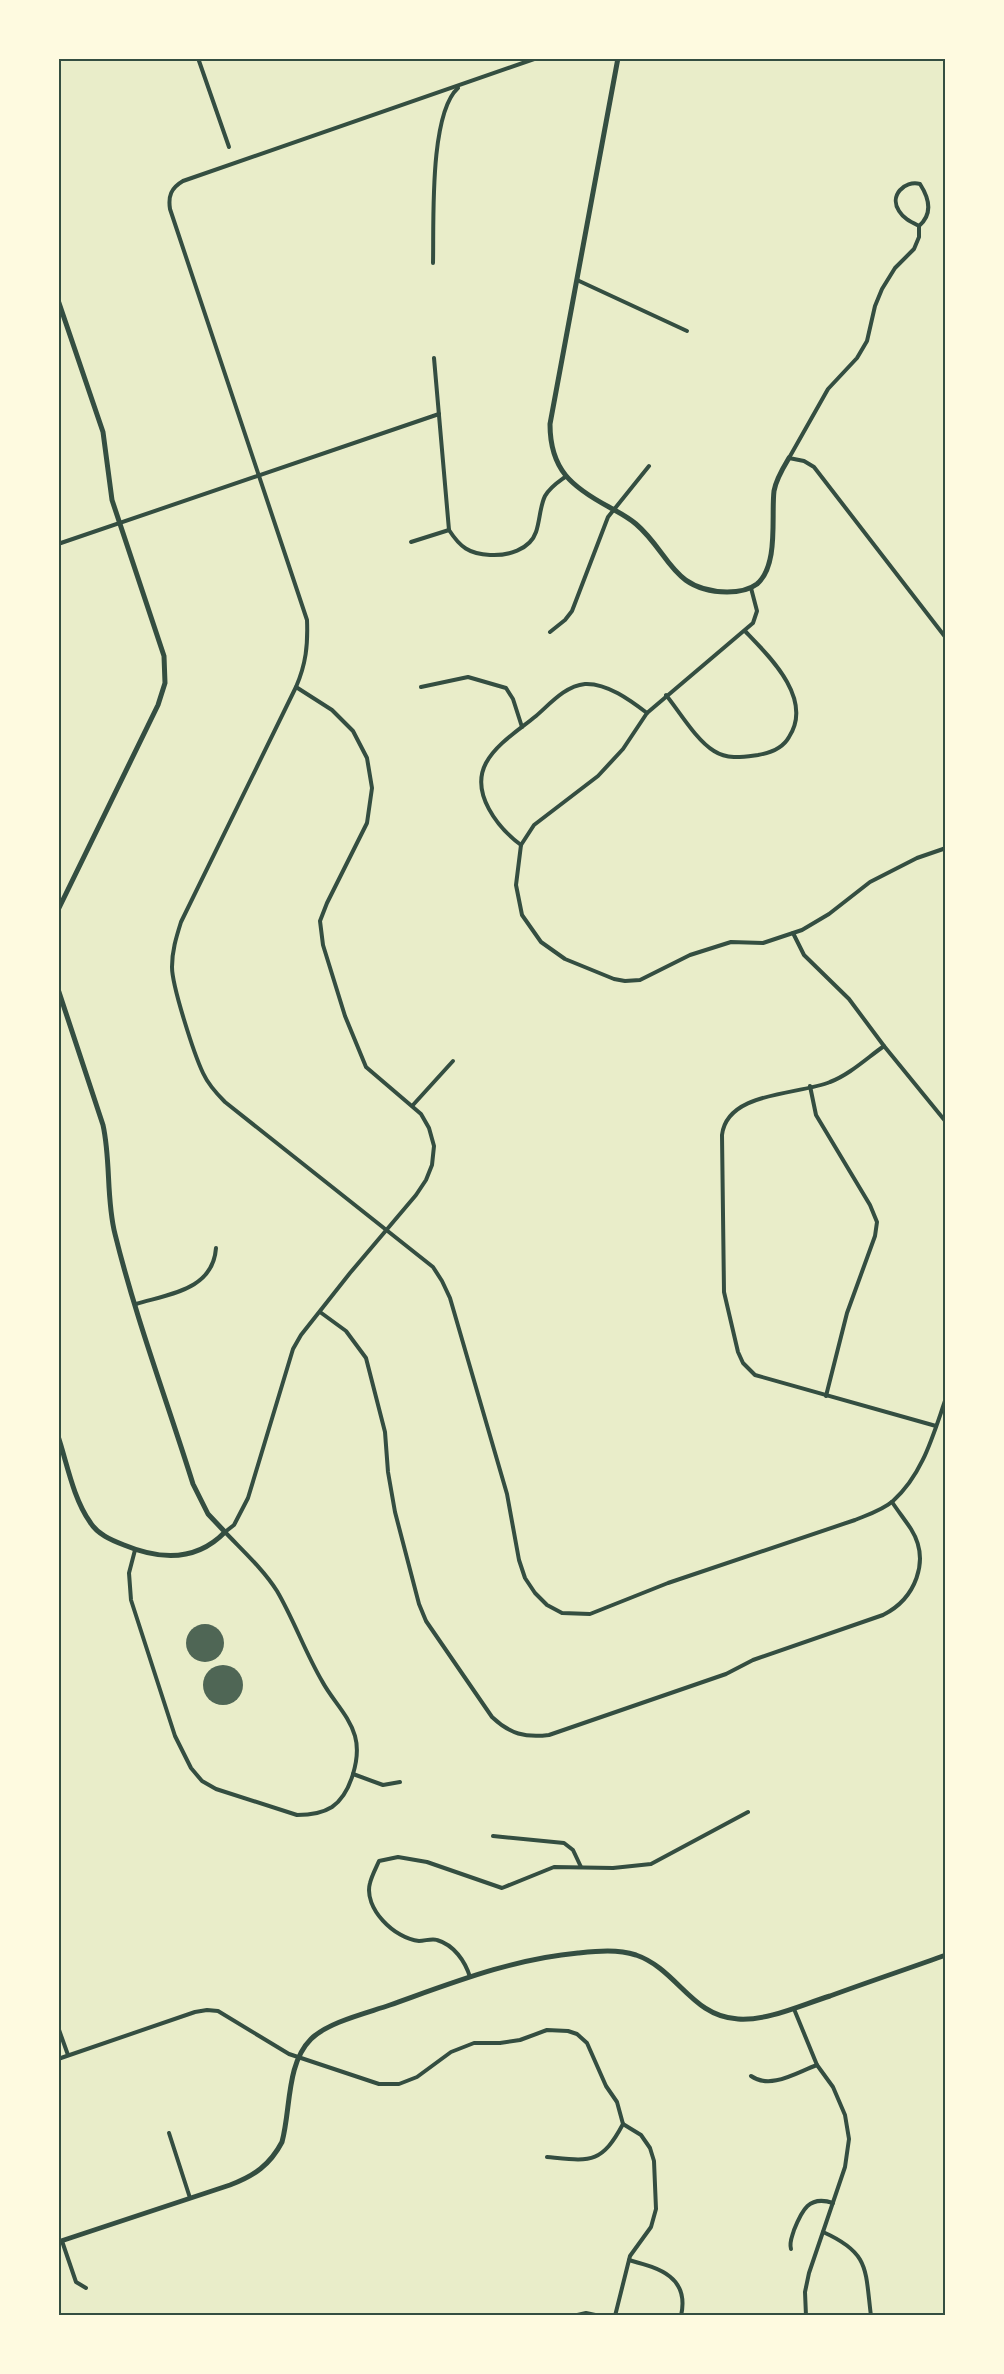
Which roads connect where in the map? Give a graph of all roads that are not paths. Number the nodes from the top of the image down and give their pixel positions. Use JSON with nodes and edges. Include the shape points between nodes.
{"nodes":[{"id":1,"x":198,"y":58,"type":"edge"},
{"id":2,"x":537,"y":58,"type":"edge"},
{"id":3,"x":618,"y":58,"type":"edge"},
{"id":4,"x":461,"y":86,"type":"junction"},
{"id":5,"x":229,"y":147,"type":"dead end"},
{"id":6,"x":919,"y":226,"type":"junction"},
{"id":7,"x":433,"y":263,"type":"dead end"},
{"id":8,"x":577,"y":280,"type":"junction"},
{"id":9,"x":58,"y":300,"type":"edge"},
{"id":10,"x":687,"y":331,"type":"dead end"},
{"id":11,"x":434,"y":358,"type":"dead end"},
{"id":12,"x":439,"y":414,"type":"junction"},
{"id":13,"x":789,"y":458,"type":"junction"},
{"id":14,"x":649,"y":466,"type":"dead end"},
{"id":15,"x":258,"y":474,"type":"junction"},
{"id":16,"x":565,"y":477,"type":"junction"},
{"id":17,"x":612,"y":509,"type":"junction"},
{"id":18,"x":120,"y":523,"type":"junction"},
{"id":19,"x":449,"y":530,"type":"junction"},
{"id":20,"x":411,"y":542,"type":"dead end"},
{"id":21,"x":58,"y":544,"type":"edge"},
{"id":22,"x":751,"y":587,"type":"junction"},
{"id":23,"x":745,"y":631,"type":"junction"},
{"id":24,"x":550,"y":632,"type":"dead end"},
{"id":25,"x":945,"y":638,"type":"edge"},
{"id":26,"x":296,"y":687,"type":"junction"},
{"id":27,"x":421,"y":687,"type":"dead end"},
{"id":28,"x":666,"y":695,"type":"junction"},
{"id":29,"x":647,"y":712,"type":"junction"},
{"id":30,"x":522,"y":727,"type":"junction"},
{"id":31,"x":521,"y":845,"type":"junction"},
{"id":32,"x":945,"y":848,"type":"edge"},
{"id":33,"x":58,"y":910,"type":"edge"},
{"id":34,"x":793,"y":933,"type":"junction"},
{"id":35,"x":58,"y":989,"type":"edge"},
{"id":36,"x":884,"y":1047,"type":"junction"},
{"id":37,"x":453,"y":1061,"type":"dead end"},
{"id":38,"x":810,"y":1086,"type":"junction"},
{"id":39,"x":413,"y":1105,"type":"junction"},
{"id":40,"x":945,"y":1122,"type":"edge"},
{"id":41,"x":385,"y":1230,"type":"junction"},
{"id":42,"x":216,"y":1248,"type":"dead end"},
{"id":43,"x":136,"y":1304,"type":"junction"},
{"id":44,"x":320,"y":1312,"type":"junction"},
{"id":45,"x":826,"y":1396,"type":"junction"},
{"id":46,"x":945,"y":1398,"type":"edge"},
{"id":47,"x":936,"y":1426,"type":"junction"},
{"id":48,"x":58,"y":1436,"type":"edge"},
{"id":49,"x":892,"y":1502,"type":"junction"},
{"id":50,"x":225,"y":1532,"type":"junction"},
{"id":51,"x":135,"y":1550,"type":"junction"},
{"id":52,"x":352,"y":1774,"type":"junction"},
{"id":53,"x":400,"y":1782,"type":"dead end"},
{"id":54,"x":748,"y":1812,"type":"dead end"},
{"id":55,"x":493,"y":1836,"type":"dead end"},
{"id":56,"x":581,"y":1867,"type":"junction"},
{"id":57,"x":945,"y":1955,"type":"edge"},
{"id":58,"x":470,"y":1977,"type":"junction"},
{"id":59,"x":794,"y":2008,"type":"junction"},
{"id":60,"x":58,"y":2028,"type":"edge"},
{"id":61,"x":68,"y":2055,"type":"junction"},
{"id":62,"x":299,"y":2057,"type":"junction"},
{"id":63,"x":58,"y":2059,"type":"edge"},
{"id":64,"x":817,"y":2065,"type":"junction"},
{"id":65,"x":752,"y":2076,"type":"dead end"},
{"id":66,"x":623,"y":2124,"type":"junction"},
{"id":67,"x":169,"y":2133,"type":"dead end"},
{"id":68,"x":547,"y":2157,"type":"dead end"},
{"id":69,"x":190,"y":2198,"type":"junction"},
{"id":70,"x":833,"y":2202,"type":"junction"},
{"id":71,"x":823,"y":2232,"type":"junction"},
{"id":72,"x":60,"y":2242,"type":"edge"},
{"id":73,"x":791,"y":2249,"type":"dead end"},
{"id":74,"x":628,"y":2260,"type":"junction"},
{"id":75,"x":86,"y":2288,"type":"dead end"},
{"id":76,"x":573,"y":2316,"type":"edge"},
{"id":77,"x":600,"y":2316,"type":"edge"},
{"id":78,"x":615,"y":2316,"type":"edge"},
{"id":79,"x":681,"y":2316,"type":"edge"},
{"id":80,"x":806,"y":2316,"type":"edge"},
{"id":81,"x":871,"y":2316,"type":"edge"}],
"edges":[{"from":1,"to":5,"type":"street"},
{"from":2,"to":4,"type":"street"},
{"from":3,"to":8,"type":"street"},
{"from":4,"to":7,"type":"street","via":[[448,100],[439,138]]},
{"from":4,"to":15,"type":"street","via":[[183,181],[171,192],[170,209]]},
{"from":6,"to":6,"type":"street","via":[[905,219],[897,209],[899,192],[913,182],[920,184],[928,201],[925,221]]},
{"from":6,"to":13,"type":"street","via":[[914,249],[892,271],[875,306],[867,341],[828,389]]},
{"from":8,"to":10,"type":"street"},
{"from":8,"to":16,"type":"street","via":[[550,424],[554,454]]},
{"from":9,"to":18,"type":"street","via":[[103,432],[110,488]]},
{"from":11,"to":12,"type":"street"},
{"from":12,"to":15,"type":"street"},
{"from":12,"to":19,"type":"street"},
{"from":13,"to":22,"type":"street","via":[[774,490],[768,566],[759,582]]},
{"from":13,"to":25,"type":"street","via":[[814,467]]},
{"from":14,"to":17,"type":"street"},
{"from":15,"to":18,"type":"street"},
{"from":15,"to":26,"type":"street","via":[[307,620],[308,646]]},
{"from":16,"to":17,"type":"street","via":[[577,489]]},
{"from":16,"to":19,"type":"street","via":[[545,496],[536,534],[520,549],[494,555],[468,552]]},
{"from":17,"to":22,"type":"street","via":[[642,529],[683,579],[723,592]]},
{"from":17,"to":24,"type":"street","via":[[572,611]]},
{"from":18,"to":21,"type":"street"},
{"from":18,"to":33,"type":"street","via":[[164,656],[165,683],[158,705]]},
{"from":19,"to":20,"type":"street"},
{"from":22,"to":23,"type":"street","via":[[757,611]]},
{"from":23,"to":28,"type":"street"},
{"from":23,"to":28,"type":"street","via":[[770,657],[795,702],[796,724],[786,742],[771,752],[725,756],[707,746]]},
{"from":26,"to":39,"type":"street","via":[[332,710],[353,731],[367,758],[372,788],[367,823],[320,921],[323,945],[366,1067]]},
{"from":26,"to":41,"type":"street","via":[[181,922],[173,945],[171,970],[202,1071],[211,1088]]},
{"from":27,"to":30,"type":"street","via":[[468,677],[495,683],[506,688],[513,699]]},
{"from":28,"to":29,"type":"street"},
{"from":29,"to":30,"type":"street","via":[[605,687],[584,684],[562,694]]},
{"from":29,"to":31,"type":"street","via":[[623,749],[598,776],[534,825]]},
{"from":30,"to":31,"type":"street","via":[[496,749],[485,765],[481,785],[486,804]]},
{"from":31,"to":34,"type":"street","via":[[516,885],[522,915],[530,927],[554,953],[614,979],[639,980],[690,955],[731,942],[763,943]]},
{"from":32,"to":34,"type":"street","via":[[870,882],[829,914]]},
{"from":34,"to":36,"type":"street","via":[[804,955],[842,991]]},
{"from":35,"to":43,"type":"street","via":[[104,1125],[111,1213]]},
{"from":36,"to":38,"type":"street","via":[[833,1081]]},
{"from":36,"to":40,"type":"street"},
{"from":37,"to":39,"type":"street"},
{"from":38,"to":45,"type":"street","via":[[816,1115],[877,1222],[847,1313]]},
{"from":38,"to":45,"type":"street","via":[[742,1105],[724,1125],[724,1284],[738,1352],[747,1368],[755,1375]]},
{"from":39,"to":41,"type":"street","via":[[429,1128],[434,1146],[432,1165],[416,1195]]},
{"from":41,"to":44,"type":"street"},
{"from":41,"to":49,"type":"street","via":[[433,1267],[450,1298],[507,1494],[519,1560],[525,1578],[547,1605],[562,1613],[590,1614],[668,1583],[855,1520]]},
{"from":42,"to":43,"type":"street","via":[[214,1265],[196,1284]]},
{"from":43,"to":50,"type":"street","via":[[199,1500]]},
{"from":44,"to":49,"type":"street","via":[[346,1331],[366,1358],[385,1432],[395,1512],[426,1621],[492,1717],[518,1735],[549,1735],[726,1674],[753,1660],[884,1616],[897,1608],[916,1583],[920,1565],[912,1530]]},
{"from":44,"to":50,"type":"street","via":[[293,1349],[248,1498],[234,1525]]},
{"from":45,"to":47,"type":"street"},
{"from":46,"to":47,"type":"street"},
{"from":47,"to":49,"type":"street","via":[[918,1472]]},
{"from":48,"to":51,"type":"street","via":[[81,1508],[91,1524],[103,1535]]},
{"from":50,"to":51,"type":"street","via":[[206,1548],[182,1555],[156,1556]]},
{"from":50,"to":52,"type":"street","via":[[277,1591],[322,1682],[351,1724],[357,1752]]},
{"from":51,"to":52,"type":"street","via":[[129,1573],[131,1600],[175,1736],[202,1781],[297,1815],[309,1815],[333,1806]]},
{"from":52,"to":53,"type":"street","via":[[383,1785]]},
{"from":54,"to":56,"type":"street","via":[[651,1864]]},
{"from":55,"to":56,"type":"street","via":[[564,1844],[573,1850]]},
{"from":56,"to":58,"type":"street","via":[[554,1867],[502,1888],[427,1862],[398,1857],[379,1861],[369,1884],[373,1908],[382,1922],[418,1941],[436,1939],[452,1948],[465,1963]]},
{"from":57,"to":59,"type":"street"},
{"from":58,"to":59,"type":"street","via":[[530,1959],[613,1951],[637,1956],[661,1968],[692,2000],[715,2015],[749,2019]]},
{"from":58,"to":62,"type":"street","via":[[329,2027],[312,2038]]},
{"from":59,"to":64,"type":"street"},
{"from":60,"to":61,"type":"street"},
{"from":61,"to":62,"type":"street","via":[[207,2010],[228,2016]]},
{"from":61,"to":63,"type":"street"},
{"from":62,"to":66,"type":"street","via":[[379,2084],[399,2084],[417,2077],[451,2052],[474,2043],[520,2040],[547,2030],[568,2031],[586,2043],[617,2102]]},
{"from":62,"to":69,"type":"street","via":[[277,2152],[257,2173]]},
{"from":64,"to":65,"type":"street","via":[[771,2082],[761,2082]]},
{"from":64,"to":70,"type":"street","via":[[833,2087],[845,2115],[849,2139],[845,2167]]},
{"from":66,"to":68,"type":"street","via":[[613,2143],[598,2156],[581,2160]]},
{"from":66,"to":74,"type":"street","via":[[640,2135],[650,2148],[656,2198],[654,2221]]},
{"from":67,"to":69,"type":"street"},
{"from":69,"to":72,"type":"street"},
{"from":70,"to":71,"type":"street"},
{"from":70,"to":73,"type":"street","via":[[818,2201],[803,2210],[789,2243]]},
{"from":71,"to":80,"type":"street","via":[[805,2292]]},
{"from":71,"to":81,"type":"street","via":[[844,2242],[861,2261]]},
{"from":72,"to":75,"type":"street","via":[[76,2282]]},
{"from":74,"to":78,"type":"street"},
{"from":74,"to":79,"type":"street","via":[[670,2276],[682,2297]]},
{"from":76,"to":77,"type":"street"}]}
